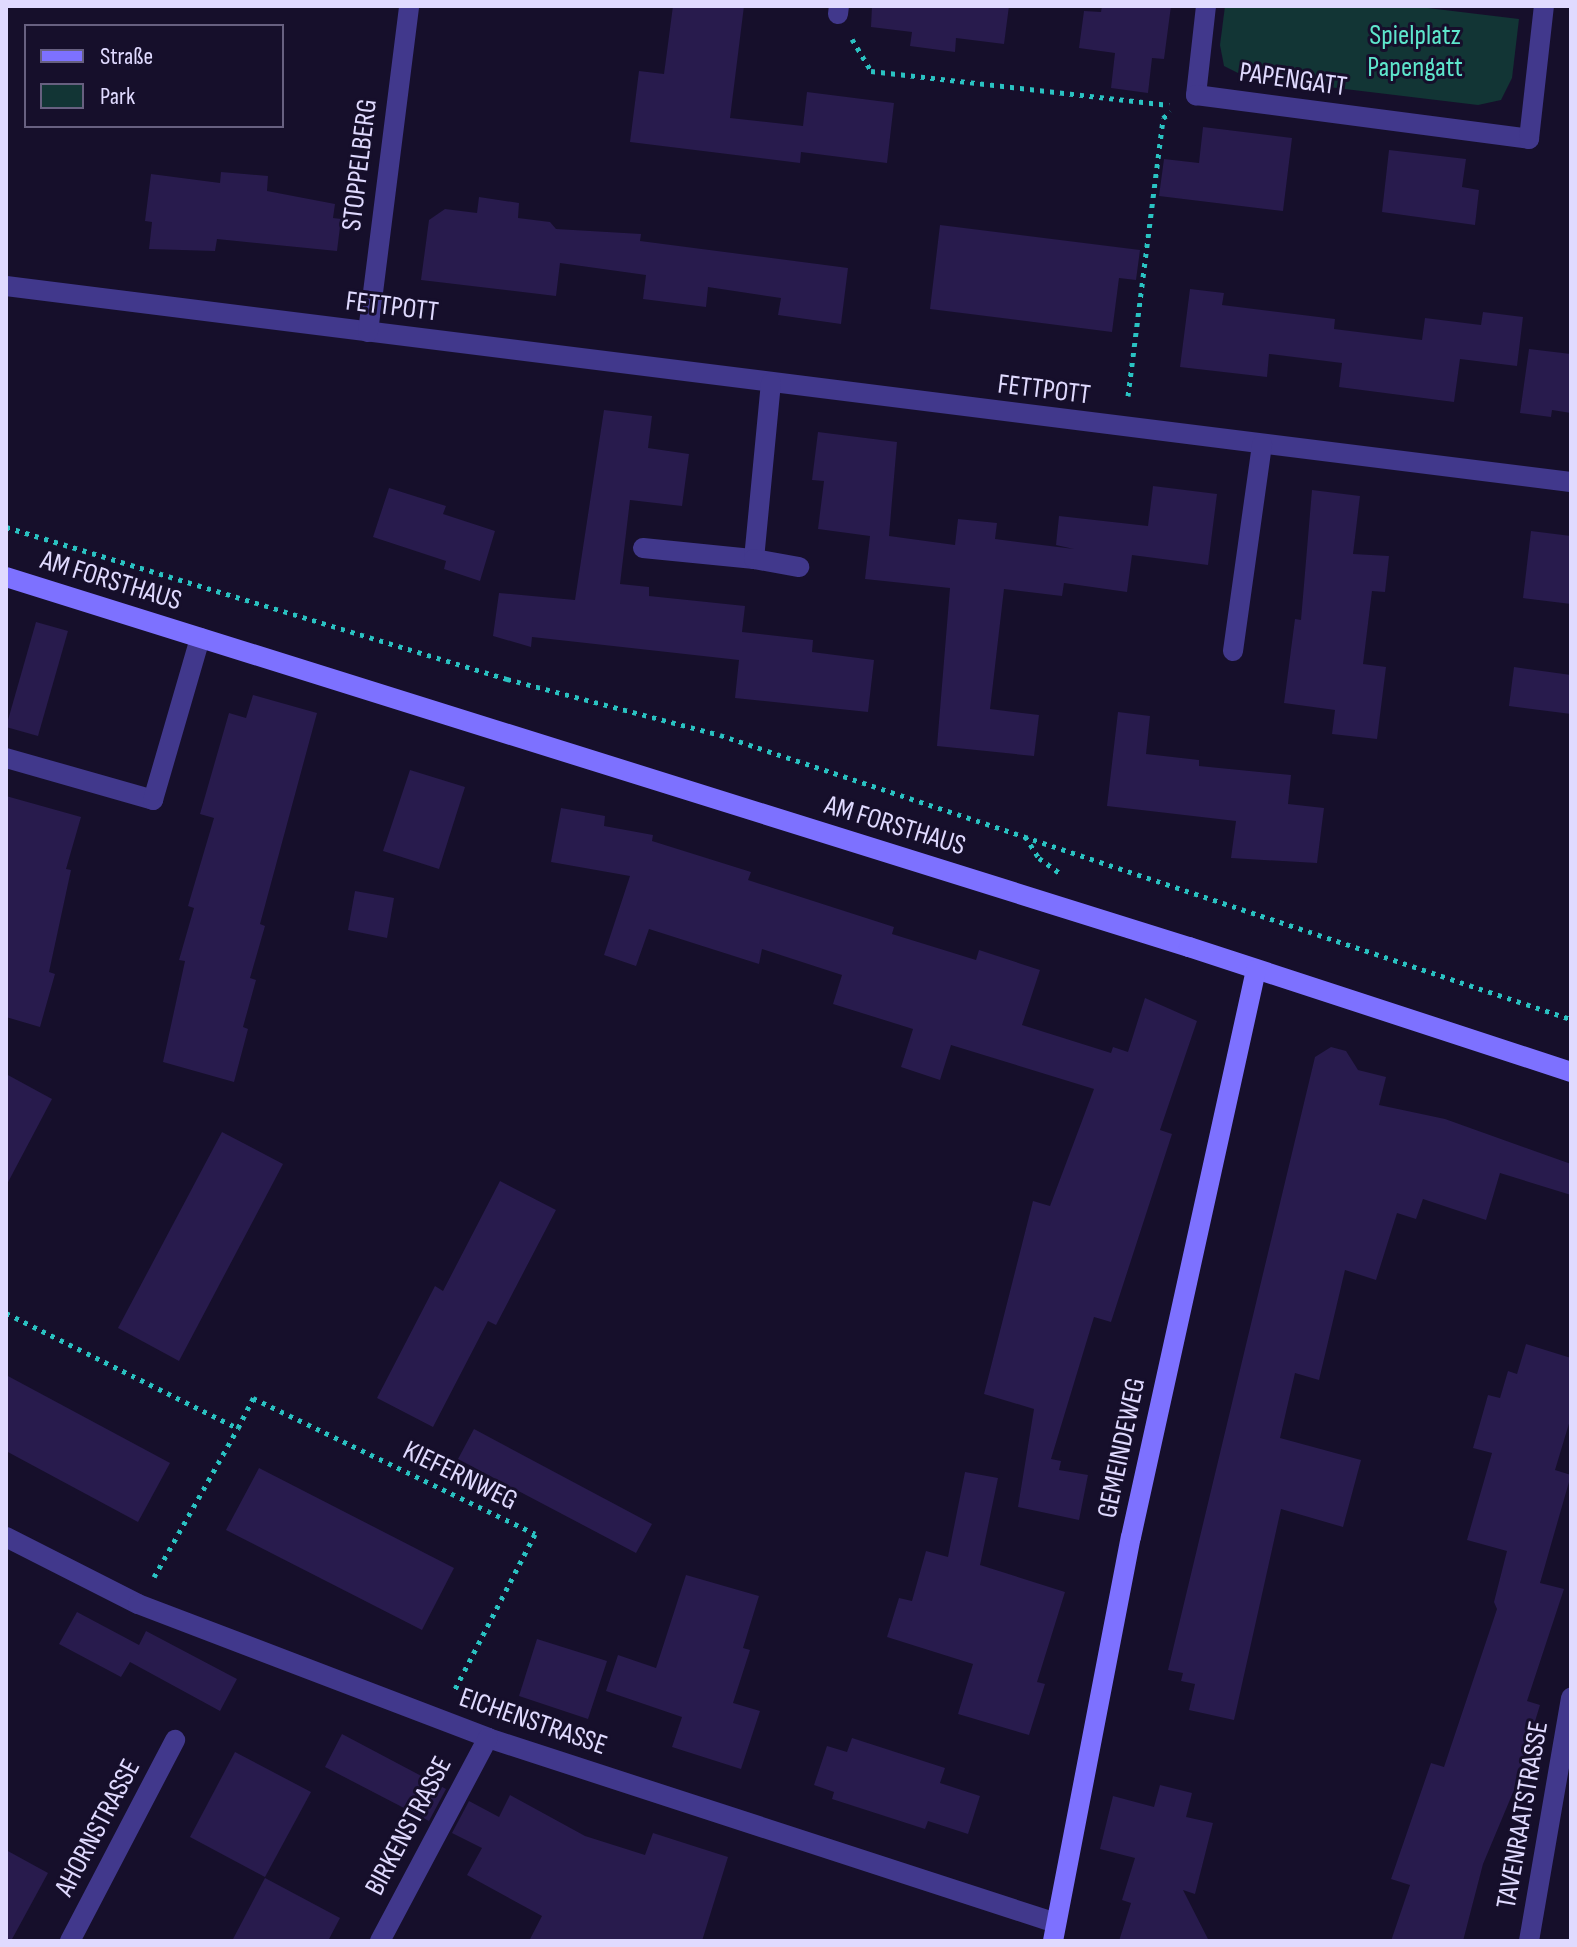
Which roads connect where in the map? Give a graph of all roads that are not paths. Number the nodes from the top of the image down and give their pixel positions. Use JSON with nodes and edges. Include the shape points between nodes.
{"nodes":[{"id":1,"x":409,"y":6,"type":"edge"},
{"id":2,"x":1206,"y":6,"type":"edge"},
{"id":3,"x":1544,"y":6,"type":"edge"},
{"id":4,"x":6,"y":286,"type":"edge"},
{"id":5,"x":368,"y":332,"type":"junction"},
{"id":6,"x":771,"y":383,"type":"junction"},
{"id":7,"x":1262,"y":444,"type":"junction"},
{"id":8,"x":1571,"y":482,"type":"edge"},
{"id":9,"x":643,"y":548,"type":"dead end"},
{"id":10,"x":754,"y":559,"type":"junction"},
{"id":11,"x":799,"y":567,"type":"dead end"},
{"id":12,"x":6,"y":577,"type":"edge"},
{"id":13,"x":200,"y":638,"type":"junction"},
{"id":14,"x":1233,"y":651,"type":"dead end"},
{"id":15,"x":6,"y":758,"type":"edge"},
{"id":16,"x":1256,"y":970,"type":"junction"},
{"id":17,"x":1571,"y":1072,"type":"edge"},
{"id":18,"x":6,"y":1537,"type":"edge"},
{"id":19,"x":1571,"y":1698,"type":"edge"},
{"id":20,"x":488,"y":1738,"type":"junction"},
{"id":21,"x":175,"y":1740,"type":"dead end"},
{"id":22,"x":1055,"y":1932,"type":"edge"},
{"id":23,"x":70,"y":1941,"type":"edge"},
{"id":24,"x":380,"y":1941,"type":"edge"},
{"id":25,"x":1529,"y":1941,"type":"edge"}],
"edges":[{"from":1,"to":5,"type":"street","name":"STOPPELBERG"},
{"from":2,"to":3,"type":"street","name":"PAPENGATT","via":[[1196,95],[1529,139]]},
{"from":4,"to":5,"type":"street","name":"FETTPOTT"},
{"from":5,"to":6,"type":"street","name":"FETTPOTT"},
{"from":6,"to":7,"type":"street","name":"FETTPOTT"},
{"from":6,"to":10,"type":"street"},
{"from":7,"to":8,"type":"street","name":"FETTPOTT"},
{"from":7,"to":14,"type":"street"},
{"from":9,"to":10,"type":"street"},
{"from":10,"to":11,"type":"street"},
{"from":12,"to":13,"type":"street","name":"AM FORSTHAUS"},
{"from":13,"to":15,"type":"street","name":"AM FORSTHAUS","via":[[153,800]]},
{"from":13,"to":16,"type":"street","name":"AM FORSTHAUS"},
{"from":16,"to":17,"type":"street","name":"AM FORSTHAUS"},
{"from":16,"to":22,"type":"street","name":"GEMEINDEWEG","via":[[1131,1537]]},
{"from":18,"to":20,"type":"street","name":"EICHENSTRASSE","via":[[138,1604]]},
{"from":19,"to":25,"type":"street","name":"TAVENRAATSTRASSE"},
{"from":20,"to":22,"type":"street","name":"EICHENSTRASSE"},
{"from":20,"to":24,"type":"street","name":"BIRKENSTRASSE"},
{"from":21,"to":23,"type":"street","name":"AHORNSTRASSE"}]}
